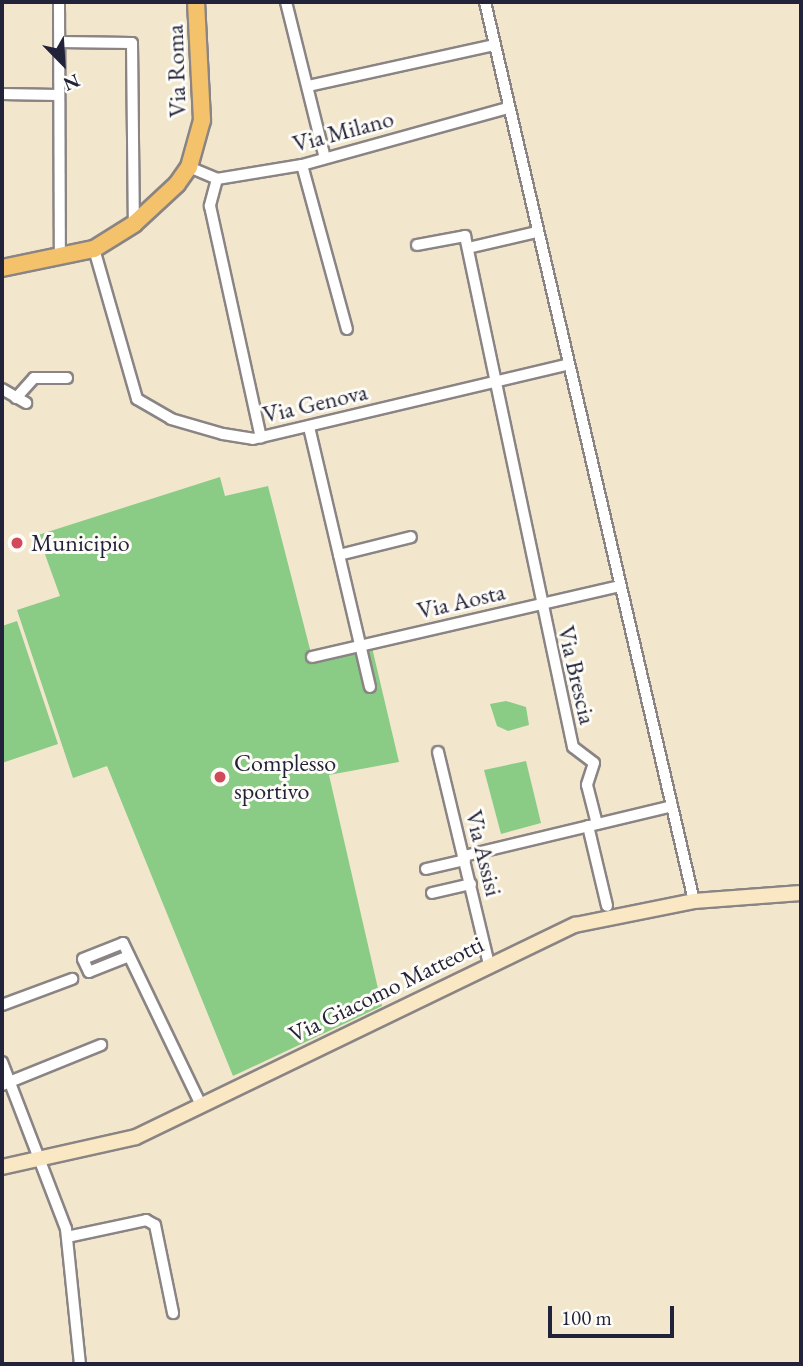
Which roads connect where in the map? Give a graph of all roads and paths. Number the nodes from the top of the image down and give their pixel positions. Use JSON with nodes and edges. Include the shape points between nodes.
{"nodes":[{"id":1,"x":59,"y":2,"type":"edge"},
{"id":2,"x":196,"y":2,"type":"edge"},
{"id":3,"x":286,"y":2,"type":"edge"},
{"id":4,"x":485,"y":2,"type":"edge"},
{"id":5,"x":60,"y":42,"type":"junction"},
{"id":6,"x":495,"y":45,"type":"junction"},
{"id":7,"x":308,"y":86,"type":"junction"},
{"id":8,"x":2,"y":94,"type":"edge"},
{"id":9,"x":58,"y":95,"type":"junction"},
{"id":10,"x":507,"y":108,"type":"junction"},
{"id":11,"x":325,"y":158,"type":"junction"},
{"id":12,"x":302,"y":164,"type":"junction"},
{"id":13,"x":189,"y":167,"type":"junction"},
{"id":14,"x":217,"y":179,"type":"junction"},
{"id":15,"x":134,"y":224,"type":"junction"},
{"id":16,"x":536,"y":232,"type":"junction"},
{"id":17,"x":417,"y":245,"type":"dead end"},
{"id":18,"x":94,"y":248,"type":"junction"},
{"id":19,"x":468,"y":248,"type":"junction"},
{"id":20,"x":60,"y":258,"type":"junction"},
{"id":21,"x":2,"y":268,"type":"edge"},
{"id":22,"x":348,"y":329,"type":"dead end"},
{"id":23,"x":567,"y":366,"type":"junction"},
{"id":24,"x":67,"y":378,"type":"dead end"},
{"id":25,"x":497,"y":382,"type":"junction"},
{"id":26,"x":2,"y":389,"type":"edge"},
{"id":27,"x":309,"y":427,"type":"junction"},
{"id":28,"x":261,"y":437,"type":"junction"},
{"id":29,"x":411,"y":537,"type":"dead end"},
{"id":30,"x":340,"y":555,"type":"junction"},
{"id":31,"x":620,"y":586,"type":"junction"},
{"id":32,"x":539,"y":605,"type":"junction"},
{"id":33,"x":360,"y":645,"type":"junction"},
{"id":34,"x":312,"y":657,"type":"dead end"},
{"id":35,"x":370,"y":687,"type":"dead end"},
{"id":36,"x":438,"y":752,"type":"dead end"},
{"id":37,"x":672,"y":806,"type":"junction"},
{"id":38,"x":592,"y":825,"type":"junction"},
{"id":39,"x":464,"y":858,"type":"junction"},
{"id":40,"x":426,"y":869,"type":"dead end"},
{"id":41,"x":471,"y":884,"type":"junction"},
{"id":42,"x":432,"y":893,"type":"dead end"},
{"id":43,"x":801,"y":893,"type":"edge"},
{"id":44,"x":694,"y":901,"type":"junction"},
{"id":45,"x":607,"y":906,"type":"dead end"},
{"id":46,"x":129,"y":956,"type":"dead end"},
{"id":47,"x":489,"y":964,"type":"junction"},
{"id":48,"x":72,"y":979,"type":"dead end"},
{"id":49,"x":2,"y":1005,"type":"edge"},
{"id":50,"x":101,"y":1045,"type":"dead end"},
{"id":51,"x":2,"y":1062,"type":"edge"},
{"id":52,"x":5,"y":1084,"type":"edge"},
{"id":53,"x":200,"y":1103,"type":"junction"},
{"id":54,"x":37,"y":1160,"type":"junction"},
{"id":55,"x":2,"y":1167,"type":"edge"},
{"id":56,"x":67,"y":1237,"type":"junction"},
{"id":57,"x":173,"y":1313,"type":"dead end"},
{"id":58,"x":80,"y":1364,"type":"edge"}],
"edges":[{"from":1,"to":5,"type":"street"},
{"from":2,"to":13,"type":"main road","name":"Via Roma","via":[[204,96]]},
{"from":3,"to":7,"type":"street"},
{"from":4,"to":6,"type":"street"},
{"from":5,"to":9,"type":"street"},
{"from":5,"to":15,"type":"street","via":[[132,43]]},
{"from":6,"to":7,"type":"street"},
{"from":6,"to":10,"type":"street"},
{"from":7,"to":11,"type":"street"},
{"from":8,"to":9,"type":"street"},
{"from":9,"to":20,"type":"street"},
{"from":10,"to":11,"type":"street","name":"Via Milano"},
{"from":10,"to":16,"type":"street"},
{"from":11,"to":12,"type":"street","name":"Via Milano"},
{"from":12,"to":14,"type":"street","name":"Via Milano"},
{"from":12,"to":22,"type":"street"},
{"from":13,"to":14,"type":"street"},
{"from":13,"to":15,"type":"main road"},
{"from":14,"to":28,"type":"street","via":[[210,206]]},
{"from":15,"to":18,"type":"main road"},
{"from":16,"to":19,"type":"street"},
{"from":16,"to":23,"type":"street"},
{"from":17,"to":19,"type":"street","via":[[466,236]]},
{"from":18,"to":20,"type":"main road"},
{"from":18,"to":28,"type":"street","name":"Via Genova","via":[[137,399],[171,419]]},
{"from":19,"to":25,"type":"street"},
{"from":20,"to":21,"type":"main road"},
{"from":23,"to":25,"type":"street","name":"Via Genova"},
{"from":23,"to":31,"type":"street"},
{"from":24,"to":26,"type":"street","via":[[34,378],[21,400]]},
{"from":25,"to":27,"type":"street","name":"Via Genova"},
{"from":25,"to":32,"type":"street"},
{"from":27,"to":28,"type":"street","name":"Via Genova"},
{"from":27,"to":30,"type":"street"},
{"from":29,"to":30,"type":"street"},
{"from":30,"to":33,"type":"street"},
{"from":31,"to":32,"type":"street","name":"Via Aosta"},
{"from":31,"to":37,"type":"street"},
{"from":32,"to":33,"type":"street","name":"Via Aosta"},
{"from":32,"to":38,"type":"street","name":"Via Brescia","via":[[573,747],[594,763],[587,785]]},
{"from":33,"to":34,"type":"street","name":"Via Aosta"},
{"from":33,"to":35,"type":"street"},
{"from":36,"to":39,"type":"street","name":"Via Assisi"},
{"from":37,"to":38,"type":"street"},
{"from":37,"to":44,"type":"street"},
{"from":38,"to":39,"type":"street"},
{"from":38,"to":45,"type":"street"},
{"from":39,"to":40,"type":"street"},
{"from":39,"to":41,"type":"street","name":"Via Assisi"},
{"from":41,"to":42,"type":"street"},
{"from":41,"to":47,"type":"street","name":"Via Assisi"},
{"from":43,"to":44,"type":"street","name":"Via Giacomo Matteotti"},
{"from":44,"to":47,"type":"street","name":"Via Giacomo Matteotti","via":[[575,925]]},
{"from":46,"to":53,"type":"street"},
{"from":47,"to":53,"type":"street","name":"Via Giacomo Matteotti"},
{"from":48,"to":49,"type":"street"},
{"from":50,"to":52,"type":"street"},
{"from":51,"to":52,"type":"street"},
{"from":52,"to":54,"type":"street"},
{"from":53,"to":54,"type":"street","name":"Via Giacomo Matteotti","via":[[136,1137]]},
{"from":54,"to":55,"type":"street","name":"Via Giacomo Matteotti"},
{"from":54,"to":56,"type":"street"},
{"from":56,"to":57,"type":"street","via":[[146,1220],[155,1225]]},
{"from":56,"to":58,"type":"street"}]}
